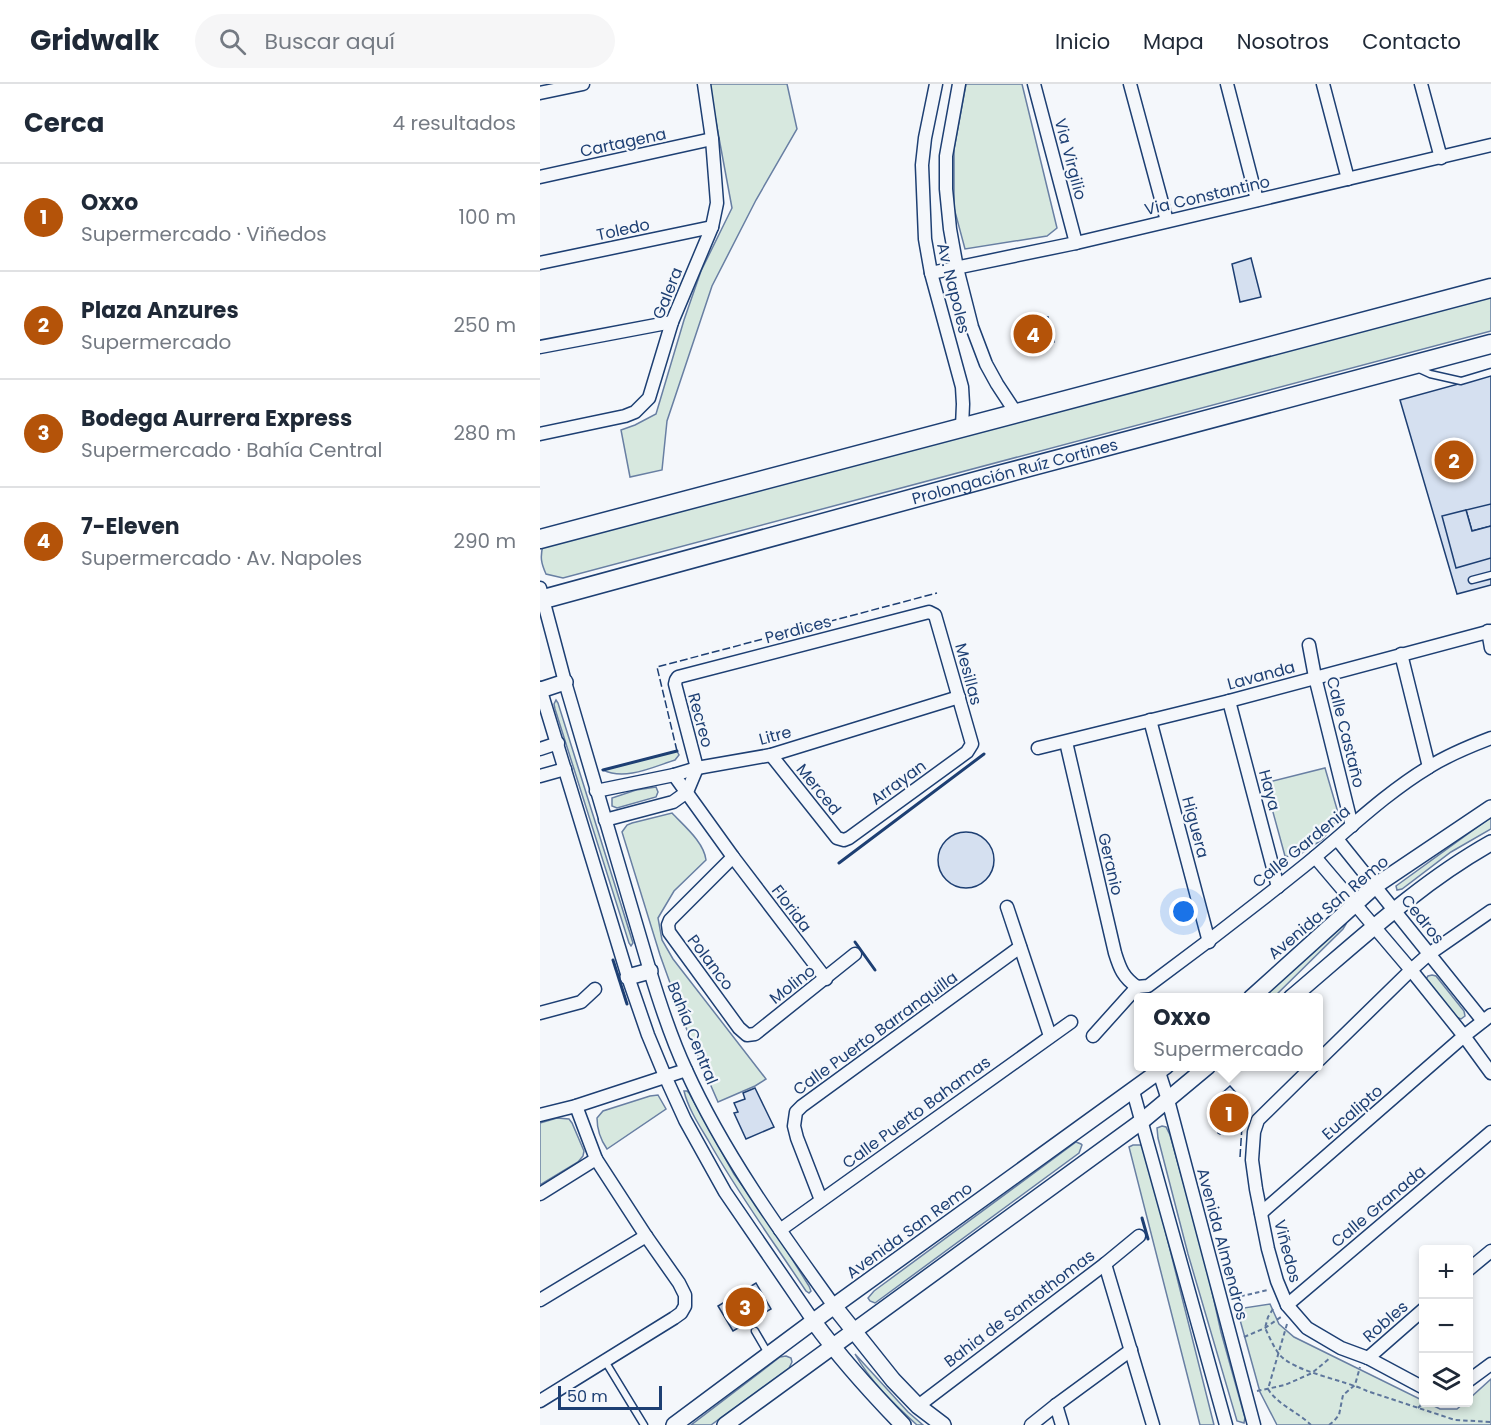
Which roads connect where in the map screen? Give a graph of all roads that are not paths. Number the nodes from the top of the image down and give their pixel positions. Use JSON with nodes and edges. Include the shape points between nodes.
{"nodes":[{"id":1,"x":583,"y":84,"type":"edge"},
{"id":2,"x":704,"y":84,"type":"edge"},
{"id":3,"x":936,"y":84,"type":"edge"},
{"id":4,"x":959,"y":84,"type":"edge"},
{"id":5,"x":1034,"y":84,"type":"edge"},
{"id":6,"x":1130,"y":84,"type":"edge"},
{"id":7,"x":1227,"y":84,"type":"edge"},
{"id":8,"x":1323,"y":84,"type":"edge"},
{"id":9,"x":1421,"y":84,"type":"edge"},
{"id":10,"x":540,"y":93,"type":"edge"},
{"id":11,"x":712,"y":139,"type":"junction"},
{"id":12,"x":1491,"y":145,"type":"edge"},
{"id":13,"x":1441,"y":158,"type":"junction"},
{"id":14,"x":540,"y":177,"type":"edge"},
{"id":15,"x":1348,"y":179,"type":"junction"},
{"id":16,"x":1257,"y":200,"type":"junction"},
{"id":17,"x":1167,"y":221,"type":"junction"},
{"id":18,"x":712,"y":227,"type":"junction"},
{"id":19,"x":1076,"y":243,"type":"junction"},
{"id":20,"x":540,"y":263,"type":"edge"},
{"id":21,"x":957,"y":268,"type":"junction"},
{"id":22,"x":931,"y":273,"type":"junction"},
{"id":23,"x":1491,"y":288,"type":"edge"},
{"id":24,"x":672,"y":322,"type":"junction"},
{"id":25,"x":1491,"y":344,"type":"edge"},
{"id":26,"x":540,"y":347,"type":"edge"},
{"id":27,"x":1405,"y":366,"type":"junction"},
{"id":28,"x":1491,"y":372,"type":"edge"},
{"id":29,"x":1016,"y":414,"type":"junction"},
{"id":30,"x":962,"y":427,"type":"junction"},
{"id":31,"x":540,"y":434,"type":"edge"},
{"id":32,"x":540,"y":539,"type":"edge"},
{"id":33,"x":1491,"y":575,"type":"edge"},
{"id":34,"x":1472,"y":580,"type":"dead end"},
{"id":35,"x":541,"y":596,"type":"edge"},
{"id":36,"x":929,"y":612,"type":"joint"},
{"id":37,"x":1489,"y":631,"type":"edge"},
{"id":38,"x":1309,"y":645,"type":"dead end"},
{"id":39,"x":1491,"y":648,"type":"edge"},
{"id":40,"x":1401,"y":654,"type":"junction"},
{"id":41,"x":1315,"y":677,"type":"junction"},
{"id":42,"x":675,"y":680,"type":"joint"},
{"id":43,"x":565,"y":682,"type":"junction"},
{"id":44,"x":541,"y":689,"type":"edge"},
{"id":45,"x":959,"y":697,"type":"junction"},
{"id":46,"x":1229,"y":701,"type":"junction"},
{"id":47,"x":1150,"y":720,"type":"junction"},
{"id":48,"x":1491,"y":738,"type":"edge"},
{"id":49,"x":1066,"y":742,"type":"junction"},
{"id":50,"x":558,"y":743,"type":"junction"},
{"id":51,"x":970,"y":748,"type":"joint"},
{"id":52,"x":1038,"y":748,"type":"dead end"},
{"id":53,"x":540,"y":749,"type":"edge"},
{"id":54,"x":771,"y":754,"type":"junction"},
{"id":55,"x":1429,"y":767,"type":"junction"},
{"id":56,"x":697,"y":768,"type":"junction"},
{"id":57,"x":565,"y":769,"type":"junction"},
{"id":58,"x":674,"y":775,"type":"junction"},
{"id":59,"x":540,"y":776,"type":"edge"},
{"id":60,"x":596,"y":791,"type":"junction"},
{"id":61,"x":687,"y":792,"type":"junction"},
{"id":62,"x":1491,"y":808,"type":"edge"},
{"id":63,"x":605,"y":820,"type":"junction"},
{"id":64,"x":1352,"y":826,"type":"junction"},
{"id":65,"x":1337,"y":839,"type":"junction"},
{"id":66,"x":844,"y":840,"type":"joint"},
{"id":67,"x":1491,"y":843,"type":"edge"},
{"id":68,"x":733,"y":857,"type":"junction"},
{"id":69,"x":1315,"y":857,"type":"junction"},
{"id":70,"x":1375,"y":886,"type":"junction"},
{"id":71,"x":1278,"y":887,"type":"junction"},
{"id":72,"x":1355,"y":904,"type":"junction"},
{"id":73,"x":1007,"y":907,"type":"dead end"},
{"id":74,"x":1394,"y":911,"type":"junction"},
{"id":75,"x":1491,"y":911,"type":"edge"},
{"id":76,"x":1374,"y":927,"type":"junction"},
{"id":77,"x":1209,"y":942,"type":"junction"},
{"id":78,"x":1020,"y":947,"type":"junction"},
{"id":79,"x":855,"y":954,"type":"dead end"},
{"id":80,"x":1429,"y":954,"type":"junction"},
{"id":81,"x":1411,"y":970,"type":"junction"},
{"id":82,"x":650,"y":971,"type":"junction"},
{"id":83,"x":628,"y":977,"type":"junction"},
{"id":84,"x":826,"y":978,"type":"junction"},
{"id":85,"x":1137,"y":987,"type":"junction"},
{"id":86,"x":595,"y":989,"type":"dead end"},
{"id":87,"x":1257,"y":993,"type":"edge"},
{"id":88,"x":1296,"y":993,"type":"edge"},
{"id":89,"x":540,"y":1013,"type":"edge"},
{"id":90,"x":1487,"y":1018,"type":"edge"},
{"id":91,"x":1071,"y":1022,"type":"dead end"},
{"id":92,"x":747,"y":1035,"type":"joint"},
{"id":93,"x":1050,"y":1036,"type":"junction"},
{"id":94,"x":1093,"y":1036,"type":"dead end"},
{"id":95,"x":1464,"y":1036,"type":"junction"},
{"id":96,"x":1323,"y":1056,"type":"edge"},
{"id":97,"x":686,"y":1070,"type":"junction"},
{"id":98,"x":1159,"y":1071,"type":"edge"},
{"id":99,"x":1162,"y":1071,"type":"edge"},
{"id":100,"x":1202,"y":1071,"type":"edge"},
{"id":101,"x":1308,"y":1071,"type":"edge"},
{"id":102,"x":1491,"y":1073,"type":"edge"},
{"id":103,"x":664,"y":1076,"type":"junction"},
{"id":104,"x":1133,"y":1091,"type":"junction"},
{"id":105,"x":1168,"y":1100,"type":"junction"},
{"id":106,"x":576,"y":1106,"type":"junction"},
{"id":107,"x":540,"y":1115,"type":"edge"},
{"id":108,"x":1142,"y":1121,"type":"junction"},
{"id":109,"x":1491,"y":1132,"type":"edge"},
{"id":110,"x":596,"y":1159,"type":"junction"},
{"id":111,"x":540,"y":1194,"type":"edge"},
{"id":112,"x":821,"y":1200,"type":"junction"},
{"id":113,"x":1262,"y":1213,"type":"junction"},
{"id":114,"x":780,"y":1230,"type":"junction"},
{"id":115,"x":646,"y":1236,"type":"junction"},
{"id":116,"x":1139,"y":1236,"type":"dead end"},
{"id":117,"x":1491,"y":1251,"type":"edge"},
{"id":118,"x":1105,"y":1264,"type":"junction"},
{"id":119,"x":1473,"y":1266,"type":"edge"},
{"id":120,"x":540,"y":1300,"type":"edge"},
{"id":121,"x":1285,"y":1300,"type":"junction"},
{"id":122,"x":834,"y":1306,"type":"junction"},
{"id":123,"x":1419,"y":1313,"type":"edge"},
{"id":124,"x":814,"y":1322,"type":"junction"},
{"id":125,"x":755,"y":1330,"type":"dead end"},
{"id":126,"x":853,"y":1331,"type":"junction"},
{"id":127,"x":832,"y":1347,"type":"junction"},
{"id":128,"x":1131,"y":1350,"type":"junction"},
{"id":129,"x":769,"y":1355,"type":"junction"},
{"id":130,"x":605,"y":1361,"type":"junction"},
{"id":131,"x":1364,"y":1362,"type":"junction"},
{"id":132,"x":1491,"y":1364,"type":"edge"},
{"id":133,"x":1473,"y":1377,"type":"edge"},
{"id":134,"x":1419,"y":1386,"type":"edge"},
{"id":135,"x":540,"y":1401,"type":"edge"},
{"id":136,"x":1056,"y":1405,"type":"junction"},
{"id":137,"x":918,"y":1406,"type":"junction"},
{"id":138,"x":644,"y":1425,"type":"edge"},
{"id":139,"x":674,"y":1425,"type":"edge"},
{"id":140,"x":725,"y":1425,"type":"edge"},
{"id":141,"x":903,"y":1425,"type":"edge"},
{"id":142,"x":943,"y":1425,"type":"edge"},
{"id":143,"x":1031,"y":1425,"type":"edge"},
{"id":144,"x":1062,"y":1425,"type":"edge"},
{"id":145,"x":1153,"y":1425,"type":"edge"},
{"id":146,"x":1226,"y":1425,"type":"edge"},
{"id":147,"x":1254,"y":1425,"type":"edge"}],
"edges":[{"from":1,"to":10,"type":"street"},
{"from":2,"to":11,"type":"street","name":"Galera"},
{"from":3,"to":22,"type":"street","name":"Av. Napoles","via":[[922,165],[925,239]]},
{"from":4,"to":21,"type":"street","name":"Av. Napoles","via":[[946,156],[946,189]]},
{"from":5,"to":19,"type":"street","name":"Via Virgilio"},
{"from":6,"to":17,"type":"street"},
{"from":7,"to":16,"type":"street"},
{"from":8,"to":15,"type":"street"},
{"from":9,"to":13,"type":"street"},
{"from":11,"to":14,"type":"street","name":"Cartagena"},
{"from":11,"to":18,"type":"street","name":"Galera","via":[[717,203]]},
{"from":12,"to":13,"type":"street","name":"Via Constantino"},
{"from":13,"to":15,"type":"street","name":"Via Constantino"},
{"from":15,"to":16,"type":"street","name":"Via Constantino"},
{"from":16,"to":17,"type":"street","name":"Via Constantino"},
{"from":17,"to":19,"type":"street","name":"Via Constantino"},
{"from":18,"to":20,"type":"street","name":"Toledo"},
{"from":18,"to":24,"type":"street","name":"Galera"},
{"from":19,"to":21,"type":"street","name":"Via Constantino"},
{"from":21,"to":22,"type":"street","name":"Via Constantino"},
{"from":21,"to":29,"type":"street","name":"Av. Napoles","via":[[986,364]]},
{"from":22,"to":30,"type":"street","name":"Av. Napoles","via":[[962,387]]},
{"from":23,"to":29,"type":"main road"},
{"from":24,"to":26,"type":"street"},
{"from":24,"to":31,"type":"street","name":"Galera","via":[[649,398],[635,412]]},
{"from":25,"to":27,"type":"main road","name":"Prolongación Ruíz Cortines"},
{"from":27,"to":28,"type":"lane","via":[[1461,381]]},
{"from":27,"to":35,"type":"main road","name":"Prolongación Ruíz Cortines"},
{"from":29,"to":30,"type":"main road"},
{"from":30,"to":32,"type":"main road"},
{"from":33,"to":34,"type":"lane"},
{"from":35,"to":43,"type":"street","name":"Bahía Central"},
{"from":36,"to":42,"type":"street","name":"Perdices"},
{"from":36,"to":45,"type":"street","name":"Mesillas","via":[[937,618]]},
{"from":37,"to":39,"type":"street"},
{"from":37,"to":40,"type":"street","name":"Lavanda"},
{"from":38,"to":41,"type":"street","name":"Calle Castaño"},
{"from":40,"to":41,"type":"street","name":"Lavanda"},
{"from":40,"to":55,"type":"street"},
{"from":41,"to":46,"type":"street","name":"Lavanda"},
{"from":41,"to":64,"type":"street","name":"Calle Castaño"},
{"from":42,"to":56,"type":"street","name":"Recreo"},
{"from":43,"to":44,"type":"street"},
{"from":43,"to":60,"type":"street","name":"Bahía Central"},
{"from":44,"to":50,"type":"street"},
{"from":45,"to":51,"type":"street","name":"Mesillas"},
{"from":45,"to":54,"type":"street","name":"Litre"},
{"from":46,"to":47,"type":"street","name":"Lavanda"},
{"from":46,"to":71,"type":"street","name":"Haya"},
{"from":47,"to":49,"type":"street","name":"Lavanda"},
{"from":47,"to":77,"type":"street","name":"Higuera"},
{"from":48,"to":55,"type":"street","name":"Calle Gardenia"},
{"from":49,"to":52,"type":"street","name":"Lavanda"},
{"from":49,"to":85,"type":"street","name":"Geranio","via":[[1114,953],[1124,975]]},
{"from":50,"to":53,"type":"street"},
{"from":50,"to":57,"type":"street"},
{"from":51,"to":66,"type":"street","name":"Arrayan"},
{"from":54,"to":56,"type":"street","name":"Litre"},
{"from":54,"to":66,"type":"street","name":"Merced","via":[[837,838]]},
{"from":55,"to":64,"type":"street","name":"Calle Gardenia"},
{"from":56,"to":58,"type":"street","name":"Litre"},
{"from":56,"to":61,"type":"street"},
{"from":57,"to":59,"type":"street"},
{"from":57,"to":83,"type":"street"},
{"from":58,"to":60,"type":"street","name":"Litre"},
{"from":58,"to":61,"type":"street","name":"Florida"},
{"from":60,"to":63,"type":"street","name":"Bahía Central"},
{"from":61,"to":63,"type":"street","via":[[673,801]]},
{"from":61,"to":68,"type":"street","name":"Florida"},
{"from":62,"to":70,"type":"street","name":"Avenida San Remo"},
{"from":63,"to":82,"type":"street","name":"Bahía Central"},
{"from":64,"to":65,"type":"street","name":"Calle Gardenia"},
{"from":65,"to":69,"type":"street","name":"Calle Gardenia"},
{"from":65,"to":70,"type":"street","name":"Cedros"},
{"from":67,"to":74,"type":"street"},
{"from":68,"to":84,"type":"street","name":"Florida"},
{"from":68,"to":92,"type":"street","name":"Polanco","via":[[668,925],[669,932]]},
{"from":69,"to":71,"type":"street","name":"Calle Gardenia"},
{"from":69,"to":72,"type":"street"},
{"from":70,"to":72,"type":"street","name":"Avenida San Remo"},
{"from":70,"to":74,"type":"street","name":"Cedros"},
{"from":71,"to":77,"type":"street","name":"Calle Gardenia"},
{"from":72,"to":76,"type":"street"},
{"from":72,"to":87,"type":"street","name":"Avenida San Remo"},
{"from":73,"to":78,"type":"street"},
{"from":74,"to":76,"type":"street"},
{"from":74,"to":80,"type":"street","name":"Cedros"},
{"from":75,"to":80,"type":"street"},
{"from":76,"to":81,"type":"street"},
{"from":76,"to":88,"type":"street"},
{"from":77,"to":85,"type":"street","name":"Calle Gardenia","via":[[1148,986]]},
{"from":78,"to":93,"type":"street"},
{"from":78,"to":112,"type":"street","name":"Calle Puerto Barranquilla","via":[[796,1112],[797,1138]]},
{"from":79,"to":84,"type":"street","name":"Molino"},
{"from":80,"to":81,"type":"street"},
{"from":80,"to":90,"type":"street","name":"Cedros"},
{"from":81,"to":95,"type":"street"},
{"from":81,"to":96,"type":"street"},
{"from":82,"to":83,"type":"street"},
{"from":82,"to":97,"type":"street","name":"Bahía Central"},
{"from":83,"to":103,"type":"street"},
{"from":84,"to":92,"type":"street","name":"Molino","via":[[755,1034]]},
{"from":85,"to":94,"type":"street"},
{"from":86,"to":89,"type":"street","via":[[581,1002]]},
{"from":90,"to":95,"type":"street","name":"Eucalipto"},
{"from":91,"to":93,"type":"street","name":"Calle Puerto Bahamas"},
{"from":93,"to":112,"type":"street","name":"Calle Puerto Bahamas"},
{"from":95,"to":102,"type":"street"},
{"from":95,"to":113,"type":"street","name":"Eucalipto"},
{"from":97,"to":103,"type":"street"},
{"from":97,"to":114,"type":"street","name":"Bahía Central","via":[[720,1137]]},
{"from":98,"to":104,"type":"street","name":"Avenida San Remo"},
{"from":99,"to":105,"type":"street","name":"Avenida Almendros"},
{"from":100,"to":105,"type":"street"},
{"from":101,"to":113,"type":"street","name":"Viñedos","via":[[1258,1120],[1254,1132],[1252,1160]]},
{"from":103,"to":106,"type":"street"},
{"from":103,"to":124,"type":"street","via":[[725,1192]]},
{"from":104,"to":108,"type":"street"},
{"from":104,"to":122,"type":"street","name":"Avenida San Remo"},
{"from":105,"to":108,"type":"street"},
{"from":105,"to":147,"type":"street","name":"Avenida Almendros"},
{"from":106,"to":107,"type":"street"},
{"from":106,"to":110,"type":"street"},
{"from":108,"to":126,"type":"street"},
{"from":108,"to":146,"type":"street"},
{"from":109,"to":121,"type":"street","name":"Calle Granada"},
{"from":110,"to":111,"type":"street"},
{"from":110,"to":115,"type":"street"},
{"from":112,"to":114,"type":"street","name":"Calle Puerto Bahamas"},
{"from":113,"to":121,"type":"street","name":"Viñedos","via":[[1268,1249]]},
{"from":114,"to":122,"type":"street","name":"Bahía Central"},
{"from":115,"to":120,"type":"street"},
{"from":115,"to":130,"type":"street","via":[[679,1283],[685,1306],[674,1318]]},
{"from":116,"to":118,"type":"street","name":"Bahia de Santothomas"},
{"from":117,"to":119,"type":"street"},
{"from":118,"to":128,"type":"street"},
{"from":118,"to":137,"type":"street","name":"Bahia de Santothomas"},
{"from":121,"to":131,"type":"street","name":"Viñedos","via":[[1307,1328]]},
{"from":122,"to":124,"type":"street","name":"Avenida San Remo"},
{"from":122,"to":126,"type":"street","name":"Bahía Central"},
{"from":123,"to":131,"type":"street","name":"Robles"},
{"from":124,"to":127,"type":"street"},
{"from":124,"to":129,"type":"street","name":"Avenida San Remo"},
{"from":125,"to":129,"type":"lane"},
{"from":126,"to":127,"type":"street"},
{"from":126,"to":137,"type":"street","name":"Bahía Central"},
{"from":127,"to":140,"type":"street"},
{"from":127,"to":141,"type":"street"},
{"from":128,"to":136,"type":"street"},
{"from":128,"to":145,"type":"street"},
{"from":129,"to":139,"type":"street","name":"Avenida San Remo"},
{"from":130,"to":135,"type":"street"},
{"from":130,"to":138,"type":"lane"},
{"from":131,"to":134,"type":"street","name":"Viñedos"},
{"from":132,"to":133,"type":"street"},
{"from":136,"to":143,"type":"street"},
{"from":136,"to":144,"type":"street"},
{"from":137,"to":142,"type":"street","name":"Bahía Central"}]}
